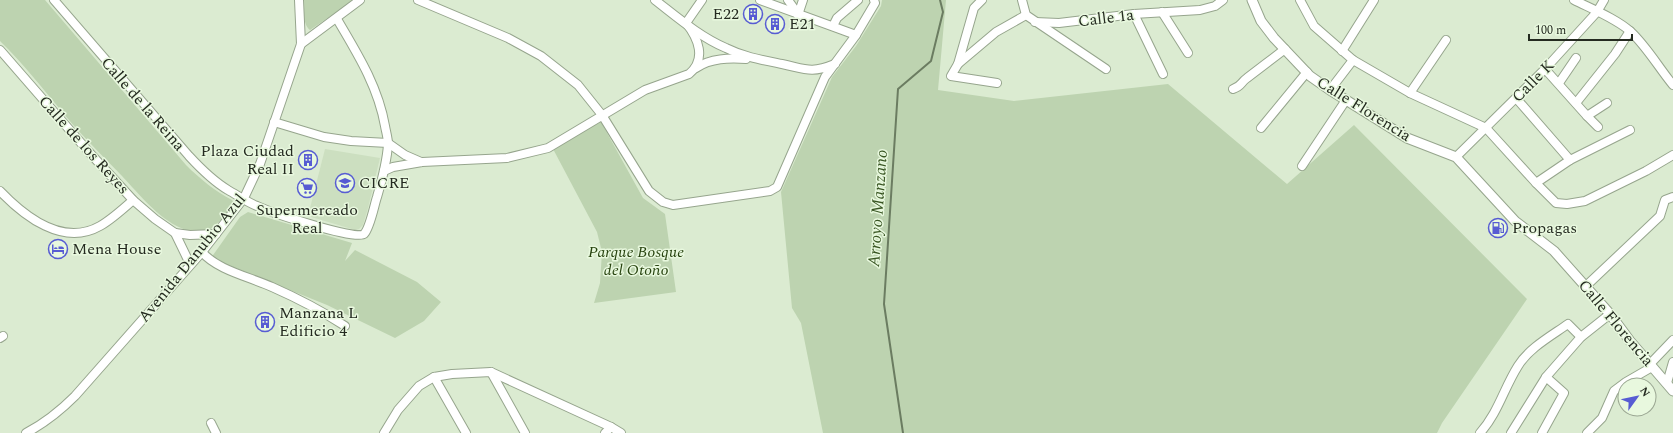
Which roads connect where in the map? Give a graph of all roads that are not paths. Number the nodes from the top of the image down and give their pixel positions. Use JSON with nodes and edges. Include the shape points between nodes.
{"nodes":[{"id":1,"x":54,"y":0,"type":"edge"},
{"id":2,"x":299,"y":0,"type":"edge"},
{"id":3,"x":360,"y":0,"type":"edge"},
{"id":4,"x":418,"y":0,"type":"edge"},
{"id":5,"x":655,"y":0,"type":"edge"},
{"id":6,"x":702,"y":0,"type":"edge"},
{"id":7,"x":760,"y":0,"type":"edge"},
{"id":8,"x":788,"y":0,"type":"edge"},
{"id":9,"x":803,"y":0,"type":"edge"},
{"id":10,"x":858,"y":0,"type":"edge"},
{"id":11,"x":874,"y":0,"type":"edge"},
{"id":12,"x":982,"y":0,"type":"edge"},
{"id":13,"x":1022,"y":0,"type":"edge"},
{"id":14,"x":1223,"y":0,"type":"edge"},
{"id":15,"x":1252,"y":0,"type":"edge"},
{"id":16,"x":1300,"y":0,"type":"edge"},
{"id":17,"x":1374,"y":0,"type":"edge"},
{"id":18,"x":1574,"y":0,"type":"edge"},
{"id":19,"x":1604,"y":0,"type":"edge"},
{"id":20,"x":1162,"y":12,"type":"junction"},
{"id":21,"x":1596,"y":12,"type":"junction"},
{"id":22,"x":1134,"y":14,"type":"junction"},
{"id":23,"x":798,"y":15,"type":"junction"},
{"id":24,"x":1026,"y":15,"type":"junction"},
{"id":25,"x":337,"y":19,"type":"junction"},
{"id":26,"x":1035,"y":22,"type":"junction"},
{"id":27,"x":686,"y":23,"type":"junction"},
{"id":28,"x":833,"y":26,"type":"junction"},
{"id":29,"x":1630,"y":31,"type":"junction"},
{"id":30,"x":856,"y":35,"type":"junction"},
{"id":31,"x":1446,"y":40,"type":"dead end"},
{"id":32,"x":301,"y":44,"type":"junction"},
{"id":33,"x":1285,"y":49,"type":"junction"},
{"id":34,"x":0,"y":50,"type":"edge"},
{"id":35,"x":1342,"y":51,"type":"junction"},
{"id":36,"x":1188,"y":53,"type":"dead end"},
{"id":37,"x":1576,"y":58,"type":"dead end"},
{"id":38,"x":756,"y":59,"type":"junction"},
{"id":39,"x":1353,"y":60,"type":"junction"},
{"id":40,"x":835,"y":64,"type":"junction"},
{"id":41,"x":958,"y":64,"type":"junction"},
{"id":42,"x":1106,"y":69,"type":"dead end"},
{"id":43,"x":1545,"y":69,"type":"junction"},
{"id":44,"x":814,"y":71,"type":"junction"},
{"id":45,"x":1307,"y":72,"type":"junction"},
{"id":46,"x":689,"y":74,"type":"junction"},
{"id":47,"x":1163,"y":74,"type":"dead end"},
{"id":48,"x":1559,"y":83,"type":"junction"},
{"id":49,"x":822,"y":84,"type":"junction"},
{"id":50,"x":997,"y":84,"type":"dead end"},
{"id":51,"x":1673,"y":85,"type":"edge"},
{"id":52,"x":1233,"y":89,"type":"dead end"},
{"id":53,"x":1330,"y":90,"type":"junction"},
{"id":54,"x":1410,"y":93,"type":"junction"},
{"id":55,"x":1516,"y":98,"type":"junction"},
{"id":56,"x":1346,"y":100,"type":"junction"},
{"id":57,"x":1576,"y":103,"type":"junction"},
{"id":58,"x":1607,"y":103,"type":"dead end"},
{"id":59,"x":602,"y":115,"type":"junction"},
{"id":60,"x":1587,"y":116,"type":"junction"},
{"id":61,"x":274,"y":122,"type":"junction"},
{"id":62,"x":1598,"y":127,"type":"dead end"},
{"id":63,"x":1261,"y":128,"type":"dead end"},
{"id":64,"x":1486,"y":128,"type":"junction"},
{"id":65,"x":1630,"y":130,"type":"dead end"},
{"id":66,"x":388,"y":143,"type":"junction"},
{"id":67,"x":1673,"y":155,"type":"edge"},
{"id":68,"x":1456,"y":157,"type":"junction"},
{"id":69,"x":1570,"y":160,"type":"junction"},
{"id":70,"x":422,"y":162,"type":"junction"},
{"id":71,"x":1302,"y":166,"type":"dead end"},
{"id":72,"x":384,"y":172,"type":"junction"},
{"id":73,"x":1536,"y":183,"type":"junction"},
{"id":74,"x":0,"y":191,"type":"edge"},
{"id":75,"x":1673,"y":197,"type":"edge"},
{"id":76,"x":244,"y":198,"type":"junction"},
{"id":77,"x":134,"y":200,"type":"junction"},
{"id":78,"x":175,"y":233,"type":"junction"},
{"id":79,"x":216,"y":234,"type":"junction"},
{"id":80,"x":202,"y":252,"type":"junction"},
{"id":81,"x":190,"y":264,"type":"junction"},
{"id":82,"x":1586,"y":286,"type":"junction"},
{"id":83,"x":1610,"y":314,"type":"junction"},
{"id":84,"x":345,"y":326,"type":"dead end"},
{"id":85,"x":1581,"y":337,"type":"junction"},
{"id":86,"x":1673,"y":340,"type":"edge"},
{"id":87,"x":1673,"y":362,"type":"edge"},
{"id":88,"x":1651,"y":365,"type":"junction"},
{"id":89,"x":491,"y":372,"type":"junction"},
{"id":90,"x":434,"y":377,"type":"junction"},
{"id":91,"x":1546,"y":377,"type":"junction"},
{"id":92,"x":1671,"y":384,"type":"edge"},
{"id":93,"x":211,"y":423,"type":"dead end"},
{"id":94,"x":608,"y":430,"type":"edge"},
{"id":95,"x":26,"y":433,"type":"edge"},
{"id":96,"x":216,"y":433,"type":"edge"},
{"id":97,"x":384,"y":433,"type":"edge"},
{"id":98,"x":466,"y":433,"type":"edge"},
{"id":99,"x":525,"y":433,"type":"edge"},
{"id":100,"x":621,"y":433,"type":"edge"},
{"id":101,"x":1480,"y":433,"type":"edge"},
{"id":102,"x":1511,"y":433,"type":"edge"},
{"id":103,"x":1542,"y":433,"type":"edge"},
{"id":104,"x":1587,"y":433,"type":"edge"}],
"edges":[{"from":1,"to":76,"type":"street","name":"Calle de la Reina","via":[[198,166],[226,189]]},
{"from":2,"to":32,"type":"street","name":"Avenida Danubio Azul"},
{"from":3,"to":25,"type":"street"},
{"from":4,"to":59,"type":"street","via":[[542,56],[578,85]]},
{"from":5,"to":27,"type":"street"},
{"from":6,"to":27,"type":"street"},
{"from":7,"to":23,"type":"street"},
{"from":8,"to":23,"type":"street"},
{"from":9,"to":23,"type":"street"},
{"from":10,"to":28,"type":"street","via":[[837,18]]},
{"from":11,"to":30,"type":"street","via":[[875,3]]},
{"from":12,"to":41,"type":"street","via":[[974,8]]},
{"from":13,"to":24,"type":"street"},
{"from":14,"to":20,"type":"street","name":"Calle 1a","via":[[1215,6],[1200,10]]},
{"from":15,"to":33,"type":"street","name":"Calle Florencia","via":[[1261,21]]},
{"from":16,"to":35,"type":"street","via":[[1314,26]]},
{"from":17,"to":35,"type":"street"},
{"from":18,"to":21,"type":"street"},
{"from":19,"to":21,"type":"street","name":"Calle K"},
{"from":20,"to":22,"type":"street","name":"Calle 1a"},
{"from":20,"to":36,"type":"street"},
{"from":21,"to":29,"type":"street"},
{"from":21,"to":43,"type":"street","name":"Calle K"},
{"from":22,"to":26,"type":"street","name":"Calle 1a","via":[[1059,23]]},
{"from":22,"to":47,"type":"street"},
{"from":23,"to":28,"type":"street"},
{"from":24,"to":26,"type":"street"},
{"from":24,"to":41,"type":"street","via":[[996,32]]},
{"from":25,"to":32,"type":"street"},
{"from":25,"to":66,"type":"street","name":"Calle de la Reina","via":[[376,90]]},
{"from":26,"to":42,"type":"street"},
{"from":27,"to":38,"type":"street","via":[[724,48]]},
{"from":27,"to":46,"type":"street","via":[[697,41],[700,54],[698,64]]},
{"from":28,"to":30,"type":"street"},
{"from":29,"to":51,"type":"street"},
{"from":29,"to":57,"type":"street","via":[[1616,54]]},
{"from":30,"to":40,"type":"street"},
{"from":31,"to":54,"type":"street"},
{"from":32,"to":61,"type":"street","name":"Avenida Danubio Azul"},
{"from":33,"to":45,"type":"street","name":"Calle Florencia"},
{"from":33,"to":52,"type":"street","via":[[1245,79],[1240,87]]},
{"from":34,"to":77,"type":"street","name":"Calle de los Reyes","via":[[57,117]]},
{"from":35,"to":39,"type":"street"},
{"from":37,"to":48,"type":"street"},
{"from":38,"to":44,"type":"street"},
{"from":38,"to":46,"type":"street","via":[[726,58],[708,62],[701,64]]},
{"from":39,"to":53,"type":"street"},
{"from":39,"to":54,"type":"street"},
{"from":40,"to":44,"type":"street"},
{"from":40,"to":49,"type":"street"},
{"from":41,"to":50,"type":"street","via":[[951,76]]},
{"from":43,"to":48,"type":"street"},
{"from":43,"to":55,"type":"street","name":"Calle K"},
{"from":44,"to":49,"type":"street"},
{"from":45,"to":53,"type":"street","name":"Calle Florencia"},
{"from":45,"to":63,"type":"street"},
{"from":46,"to":59,"type":"street","via":[[645,90]]},
{"from":48,"to":57,"type":"street"},
{"from":49,"to":59,"type":"street","via":[[777,187],[770,191],[673,205],[653,196]]},
{"from":53,"to":56,"type":"street","name":"Calle Florencia"},
{"from":54,"to":64,"type":"street"},
{"from":55,"to":64,"type":"street","name":"Calle K"},
{"from":55,"to":69,"type":"street"},
{"from":56,"to":68,"type":"street","name":"Calle Florencia","via":[[1406,138]]},
{"from":56,"to":71,"type":"street"},
{"from":57,"to":60,"type":"street"},
{"from":58,"to":60,"type":"street"},
{"from":59,"to":70,"type":"street","via":[[548,148],[507,158]]},
{"from":60,"to":62,"type":"street"},
{"from":61,"to":66,"type":"street","via":[[324,137]]},
{"from":61,"to":76,"type":"street","name":"Avenida Danubio Azul","via":[[260,164]]},
{"from":64,"to":68,"type":"street","name":"Calle K"},
{"from":64,"to":73,"type":"street"},
{"from":65,"to":69,"type":"street"},
{"from":66,"to":70,"type":"street"},
{"from":66,"to":72,"type":"street","name":"Calle de la Reina"},
{"from":67,"to":73,"type":"street","via":[[1585,201],[1567,204],[1556,202]]},
{"from":68,"to":82,"type":"street","name":"Calle Florencia","via":[[1520,226],[1554,251]]},
{"from":69,"to":73,"type":"street"},
{"from":70,"to":72,"type":"street","via":[[393,167]]},
{"from":72,"to":76,"type":"street","name":"Calle de la Reina","via":[[366,230],[364,235],[359,236],[281,215],[256,206]]},
{"from":74,"to":77,"type":"street","via":[[18,209],[35,220],[65,232],[87,231],[99,227]]},
{"from":75,"to":82,"type":"street","via":[[1665,200],[1660,216]]},
{"from":76,"to":79,"type":"street","name":"Avenida Danubio Azul"},
{"from":77,"to":78,"type":"street","name":"Calle de los Reyes"},
{"from":78,"to":79,"type":"street","name":"Calle de los Reyes"},
{"from":78,"to":81,"type":"street","name":"Calle de los Reyes"},
{"from":79,"to":80,"type":"street","name":"Avenida Danubio Azul"},
{"from":80,"to":81,"type":"street","name":"Avenida Danubio Azul"},
{"from":80,"to":84,"type":"street","via":[[218,265],[279,290]]},
{"from":81,"to":95,"type":"street","name":"Avenida Danubio Azul","via":[[71,400],[47,421]]},
{"from":82,"to":83,"type":"street","name":"Calle Florencia"},
{"from":83,"to":85,"type":"street"},
{"from":83,"to":88,"type":"street","name":"Calle Florencia"},
{"from":85,"to":91,"type":"street"},
{"from":85,"to":101,"type":"street","via":[[1568,324],[1530,351],[1518,365],[1490,422]]},
{"from":86,"to":88,"type":"street"},
{"from":87,"to":92,"type":"street"},
{"from":88,"to":92,"type":"street","name":"Calle Florencia"},
{"from":88,"to":104,"type":"street","via":[[1614,391],[1602,418]]},
{"from":89,"to":90,"type":"street"},
{"from":89,"to":94,"type":"street"},
{"from":89,"to":99,"type":"street"},
{"from":90,"to":97,"type":"street","via":[[419,386],[398,410]]},
{"from":90,"to":98,"type":"street"},
{"from":91,"to":102,"type":"street"},
{"from":91,"to":103,"type":"street","via":[[1564,393]]},
{"from":93,"to":96,"type":"street"},
{"from":94,"to":100,"type":"street"}]}
